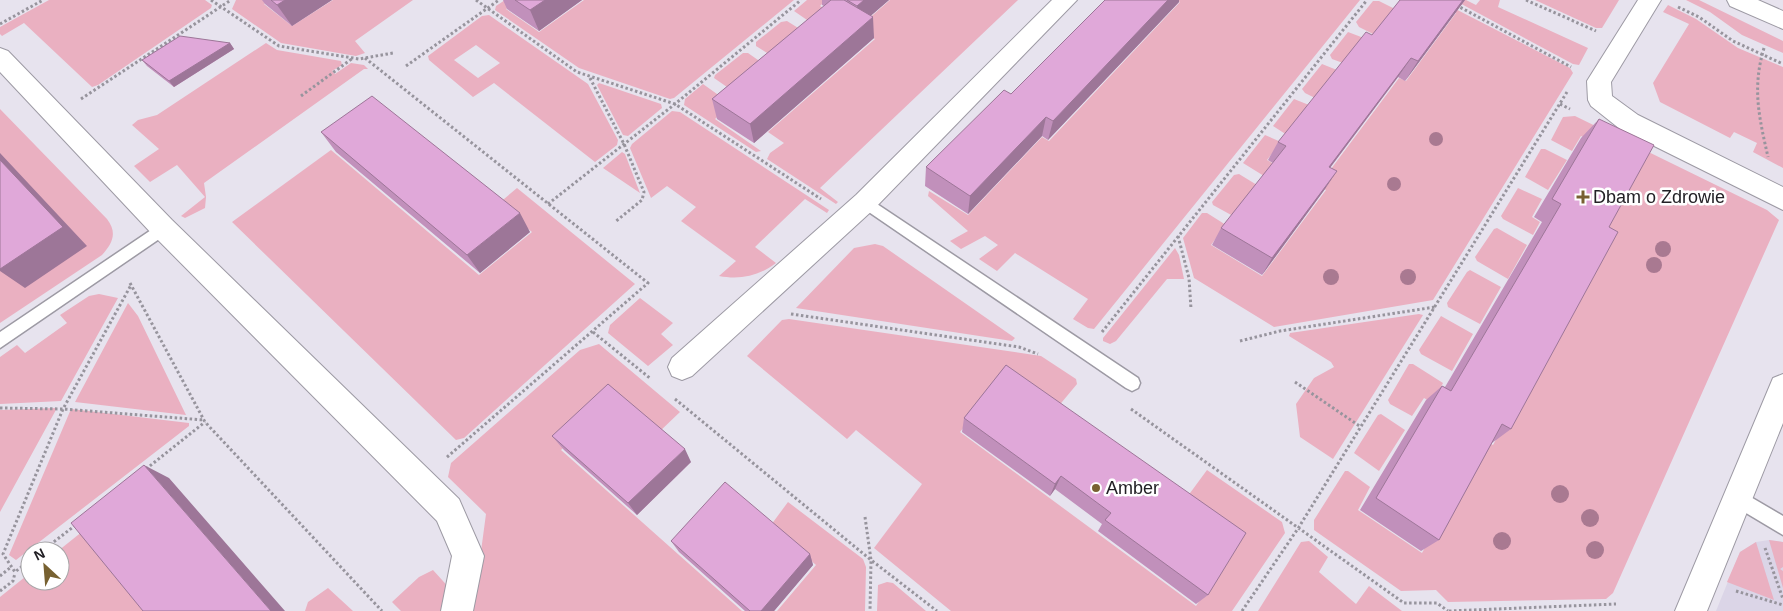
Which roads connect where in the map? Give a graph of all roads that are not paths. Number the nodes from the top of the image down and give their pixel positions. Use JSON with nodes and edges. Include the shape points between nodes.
{"nodes":[{"id":1,"x":1066,"y":0,"type":"edge"},
{"id":2,"x":1738,"y":0,"type":"edge"},
{"id":3,"x":1661,"y":2,"type":"edge"},
{"id":4,"x":1783,"y":21,"type":"edge"},
{"id":5,"x":0,"y":57,"type":"edge"},
{"id":6,"x":1783,"y":200,"type":"edge"},
{"id":7,"x":857,"y":210,"type":"junction"},
{"id":8,"x":163,"y":228,"type":"junction"},
{"id":9,"x":0,"y":341,"type":"edge"},
{"id":10,"x":682,"y":367,"type":"dead end"},
{"id":11,"x":1132,"y":383,"type":"dead end"},
{"id":12,"x":1783,"y":387,"type":"edge"},
{"id":13,"x":1737,"y":498,"type":"junction"},
{"id":14,"x":1783,"y":526,"type":"edge"},
{"id":15,"x":457,"y":611,"type":"edge"},
{"id":16,"x":1691,"y":611,"type":"edge"}],
"edges":[{"from":1,"to":7,"type":"street"},
{"from":2,"to":4,"type":"street"},
{"from":3,"to":6,"type":"street","via":[[1589,76],[1600,100],[1629,122]]},
{"from":5,"to":8,"type":"street"},
{"from":7,"to":10,"type":"street"},
{"from":7,"to":11,"type":"lane","via":[[1086,351]]},
{"from":8,"to":9,"type":"lane"},
{"from":8,"to":15,"type":"street","via":[[448,510],[468,556]]},
{"from":12,"to":13,"type":"street"},
{"from":13,"to":14,"type":"lane"},
{"from":13,"to":16,"type":"street"}]}
